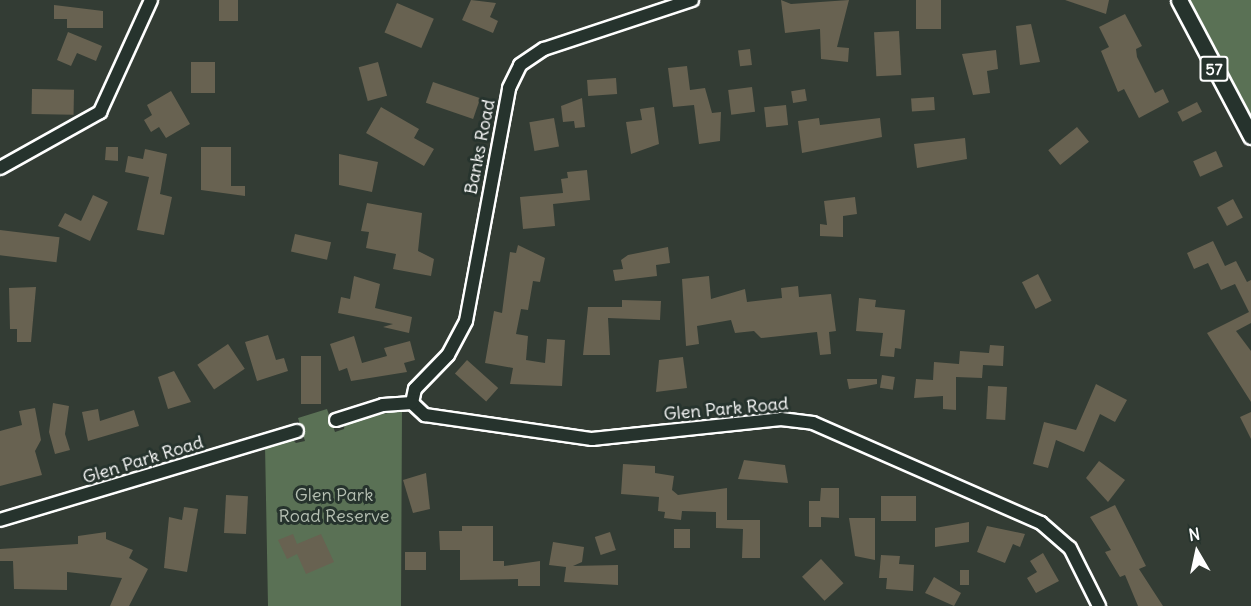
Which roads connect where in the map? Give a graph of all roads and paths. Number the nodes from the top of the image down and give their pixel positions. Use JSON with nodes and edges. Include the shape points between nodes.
{"nodes":[{"id":1,"x":151,"y":0,"type":"edge"},
{"id":2,"x":692,"y":0,"type":"edge"},
{"id":3,"x":1179,"y":0,"type":"edge"},
{"id":4,"x":1251,"y":136,"type":"edge"},
{"id":5,"x":0,"y":168,"type":"edge"},
{"id":6,"x":412,"y":403,"type":"junction"},
{"id":7,"x":336,"y":420,"type":"dead end"},
{"id":8,"x":297,"y":431,"type":"dead end"},
{"id":9,"x":0,"y":520,"type":"edge"},
{"id":10,"x":1099,"y":606,"type":"edge"}],
"edges":[{"from":1,"to":5,"type":"street","via":[[100,112]]},
{"from":2,"to":6,"type":"street","name":"Banks Road","via":[[544,48],[520,66],[509,88],[466,321],[448,355],[415,389]]},
{"from":3,"to":4,"type":"main road","number":"57"},
{"from":6,"to":7,"type":"street","via":[[383,405]]},
{"from":6,"to":10,"type":"street","name":"Glen Park Road","via":[[425,415],[592,439],[781,419],[813,423],[1041,523],[1070,548]]},
{"from":8,"to":9,"type":"street","name":"Glen Park Road"}]}
